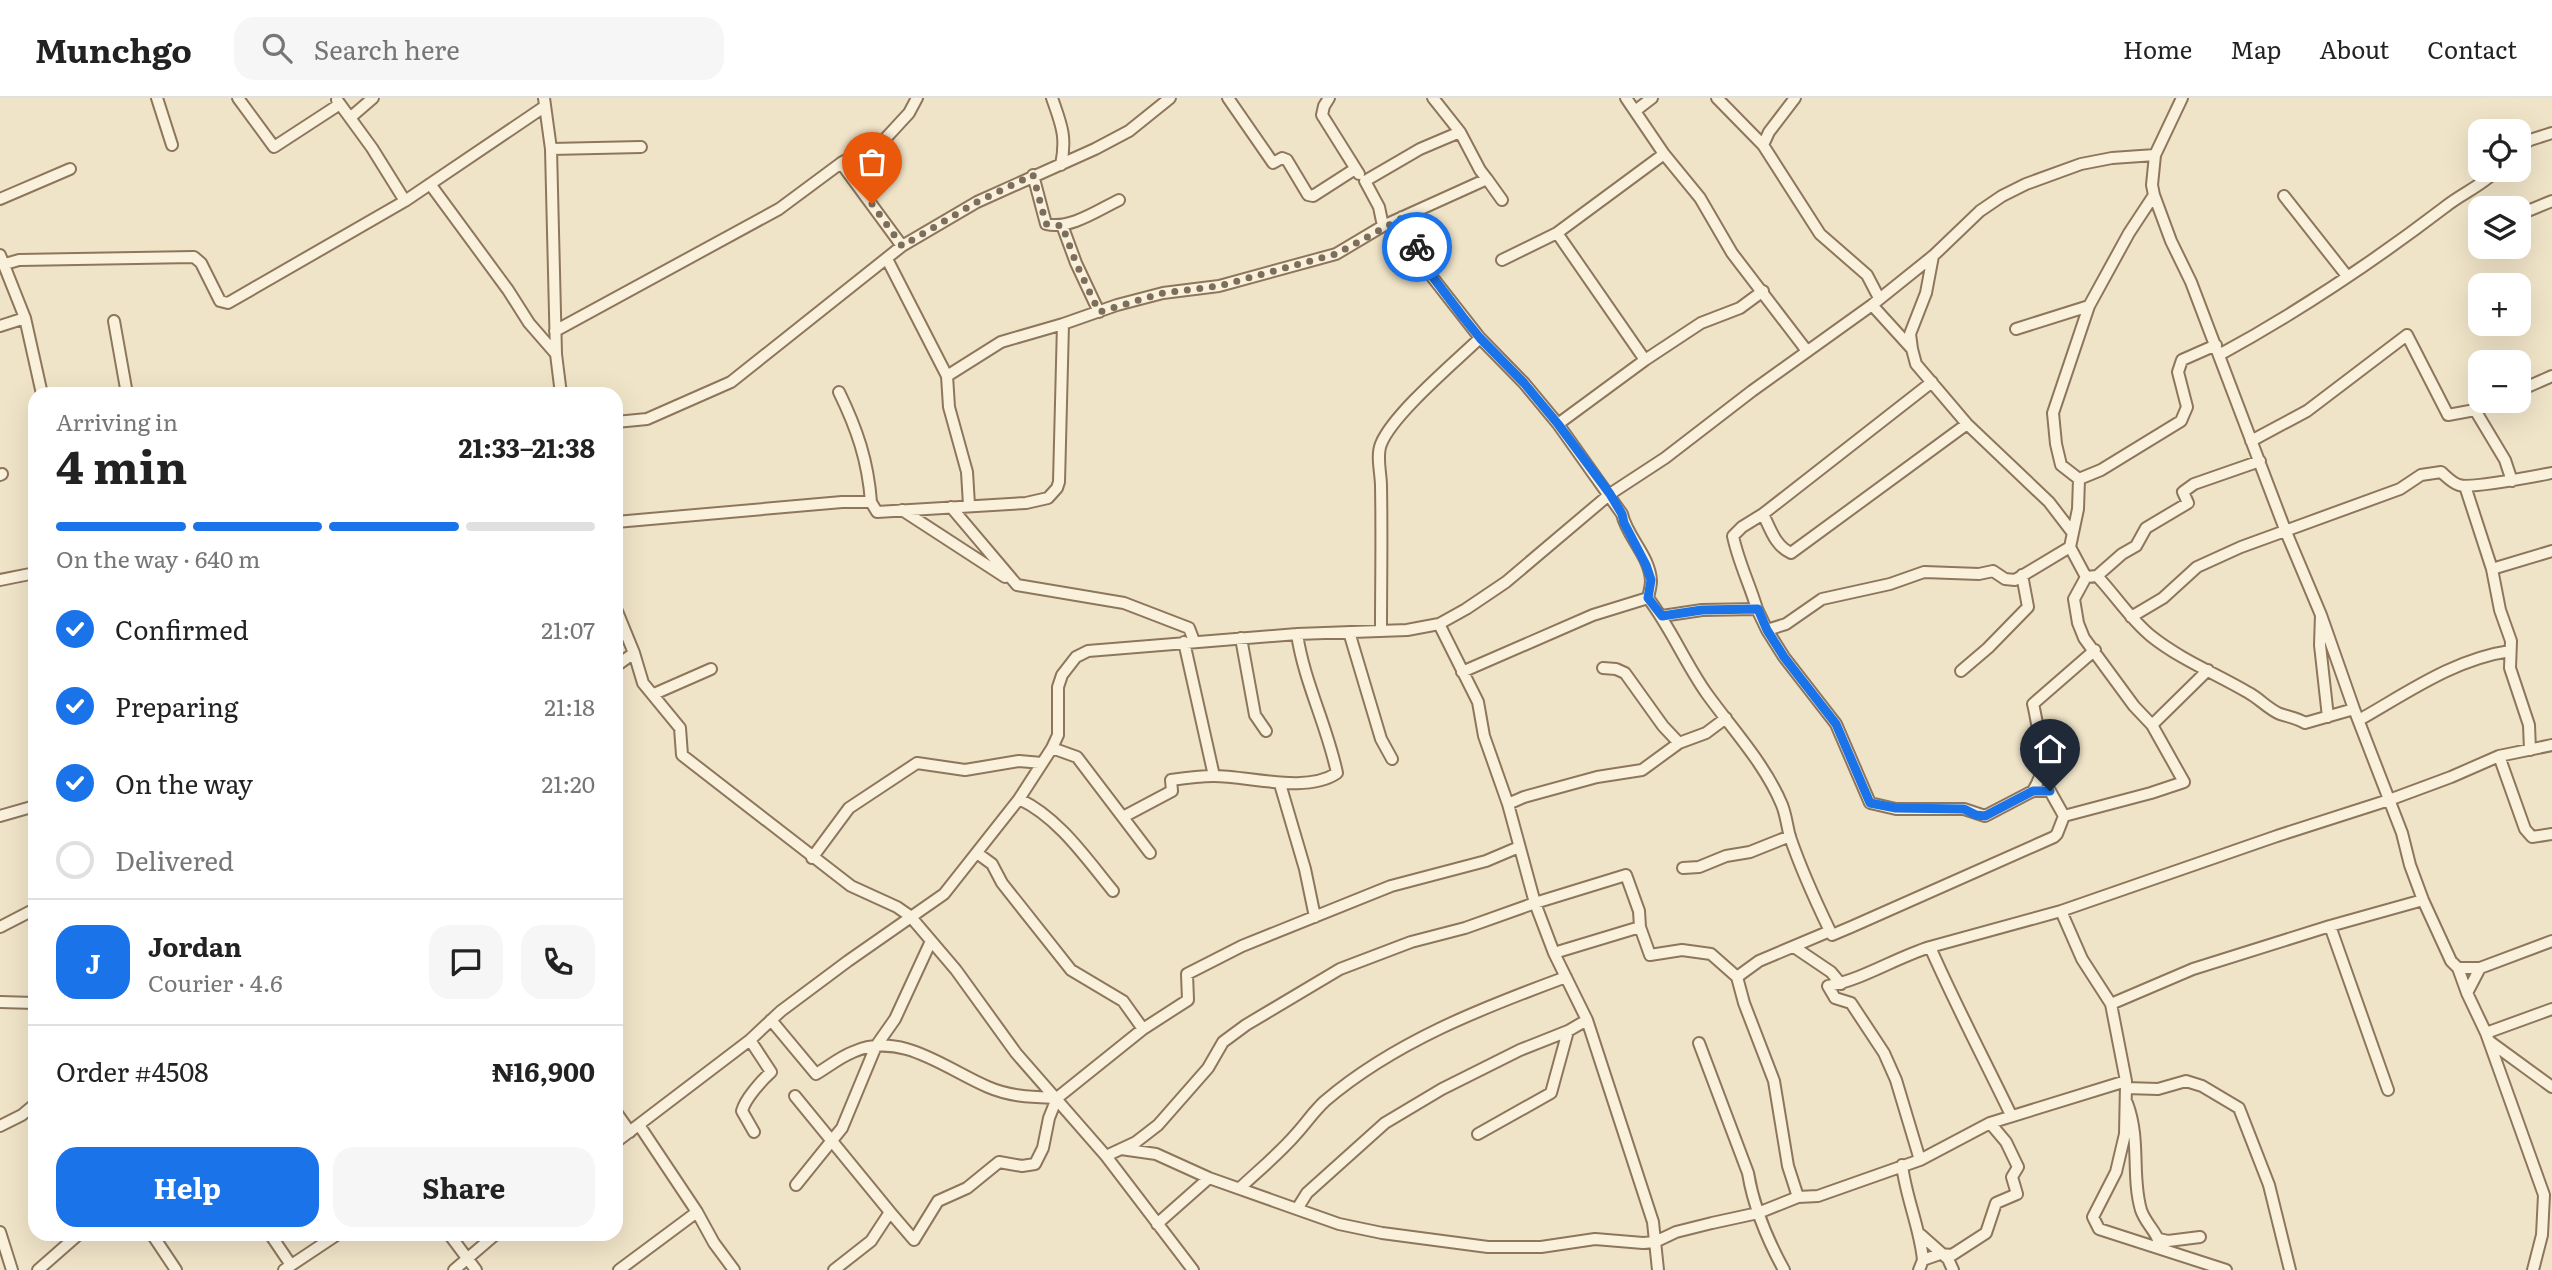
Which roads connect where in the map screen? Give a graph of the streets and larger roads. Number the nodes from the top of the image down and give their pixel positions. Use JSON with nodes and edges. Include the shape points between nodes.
{"nodes":[{"id":1,"x":157,"y":98,"type":"edge"},
{"id":2,"x":238,"y":98,"type":"edge"},
{"id":3,"x":373,"y":98,"type":"edge"},
{"id":4,"x":916,"y":98,"type":"edge"},
{"id":5,"x":1052,"y":98,"type":"edge"},
{"id":6,"x":1170,"y":98,"type":"edge"},
{"id":7,"x":1228,"y":98,"type":"edge"},
{"id":8,"x":1329,"y":98,"type":"edge"},
{"id":9,"x":1433,"y":98,"type":"edge"},
{"id":10,"x":1626,"y":98,"type":"edge"},
{"id":11,"x":1652,"y":98,"type":"edge"},
{"id":12,"x":1717,"y":98,"type":"edge"},
{"id":13,"x":1795,"y":98,"type":"edge"},
{"id":14,"x":2182,"y":98,"type":"edge"},
{"id":15,"x":338,"y":101,"type":"edge"},
{"id":16,"x":544,"y":103,"type":"edge"},
{"id":17,"x":1635,"y":111,"type":"junction"},
{"id":18,"x":351,"y":117,"type":"junction"},
{"id":19,"x":1460,"y":132,"type":"junction"},
{"id":20,"x":2552,"y":132,"type":"edge"},
{"id":21,"x":2531,"y":140,"type":"edge"},
{"id":22,"x":172,"y":145,"type":"dead end"},
{"id":23,"x":1763,"y":145,"type":"junction"},
{"id":24,"x":641,"y":147,"type":"dead end"},
{"id":25,"x":551,"y":149,"type":"junction"},
{"id":26,"x":1664,"y":154,"type":"junction"},
{"id":27,"x":2155,"y":155,"type":"junction"},
{"id":28,"x":841,"y":163,"type":"junction"},
{"id":29,"x":1061,"y":164,"type":"junction"},
{"id":30,"x":70,"y":169,"type":"dead end"},
{"id":31,"x":1355,"y":169,"type":"junction"},
{"id":32,"x":1033,"y":175,"type":"junction"},
{"id":33,"x":1487,"y":179,"type":"junction"},
{"id":34,"x":1365,"y":181,"type":"junction"},
{"id":35,"x":2481,"y":182,"type":"edge"},
{"id":36,"x":430,"y":184,"type":"junction"},
{"id":37,"x":2154,"y":195,"type":"junction"},
{"id":38,"x":2284,"y":196,"type":"dead end"},
{"id":39,"x":0,"y":199,"type":"edge"},
{"id":40,"x":1119,"y":200,"type":"dead end"},
{"id":41,"x":1502,"y":200,"type":"dead end"},
{"id":42,"x":405,"y":201,"type":"junction"},
{"id":43,"x":2552,"y":201,"type":"edge"},
{"id":44,"x":2531,"y":210,"type":"edge"},
{"id":45,"x":1402,"y":218,"type":"junction"},
{"id":46,"x":1062,"y":225,"type":"junction"},
{"id":47,"x":1383,"y":226,"type":"junction"},
{"id":48,"x":1556,"y":233,"type":"junction"},
{"id":49,"x":902,"y":246,"type":"junction"},
{"id":50,"x":1933,"y":256,"type":"junction"},
{"id":51,"x":2,"y":259,"type":"edge"},
{"id":52,"x":887,"y":259,"type":"junction"},
{"id":53,"x":1502,"y":260,"type":"dead end"},
{"id":54,"x":2347,"y":275,"type":"junction"},
{"id":55,"x":1763,"y":291,"type":"junction"},
{"id":56,"x":1875,"y":302,"type":"junction"},
{"id":57,"x":2089,"y":306,"type":"junction"},
{"id":58,"x":1099,"y":312,"type":"junction"},
{"id":59,"x":25,"y":318,"type":"junction"},
{"id":60,"x":114,"y":321,"type":"dead end"},
{"id":61,"x":1063,"y":324,"type":"junction"},
{"id":62,"x":0,"y":326,"type":"edge"},
{"id":63,"x":2017,"y":329,"type":"dead end"},
{"id":64,"x":555,"y":331,"type":"junction"},
{"id":65,"x":1480,"y":338,"type":"junction"},
{"id":66,"x":1912,"y":349,"type":"junction"},
{"id":67,"x":2217,"y":350,"type":"junction"},
{"id":68,"x":1807,"y":351,"type":"junction"},
{"id":69,"x":556,"y":354,"type":"junction"},
{"id":70,"x":1645,"y":360,"type":"junction"},
{"id":71,"x":947,"y":376,"type":"junction"},
{"id":72,"x":2552,"y":376,"type":"edge"},
{"id":73,"x":1932,"y":382,"type":"junction"},
{"id":74,"x":2531,"y":385,"type":"edge"},
{"id":75,"x":40,"y":387,"type":"edge"},
{"id":76,"x":126,"y":387,"type":"edge"},
{"id":77,"x":560,"y":387,"type":"edge"},
{"id":78,"x":839,"y":392,"type":"dead end"},
{"id":79,"x":2468,"y":411,"type":"edge"},
{"id":80,"x":2476,"y":413,"type":"edge"},
{"id":81,"x":623,"y":421,"type":"edge"},
{"id":82,"x":1558,"y":424,"type":"junction"},
{"id":83,"x":1967,"y":424,"type":"junction"},
{"id":84,"x":2252,"y":441,"type":"junction"},
{"id":85,"x":2260,"y":461,"type":"junction"},
{"id":86,"x":2552,"y":473,"type":"edge"},
{"id":87,"x":2079,"y":479,"type":"junction"},
{"id":88,"x":2512,"y":481,"type":"junction"},
{"id":89,"x":2465,"y":486,"type":"junction"},
{"id":90,"x":1610,"y":494,"type":"junction"},
{"id":91,"x":871,"y":502,"type":"junction"},
{"id":92,"x":969,"y":505,"type":"junction"},
{"id":93,"x":951,"y":507,"type":"junction"},
{"id":94,"x":902,"y":510,"type":"junction"},
{"id":95,"x":1763,"y":514,"type":"junction"},
{"id":96,"x":623,"y":521,"type":"edge"},
{"id":97,"x":2072,"y":532,"type":"junction"},
{"id":98,"x":2286,"y":532,"type":"junction"},
{"id":99,"x":2070,"y":547,"type":"junction"},
{"id":100,"x":2552,"y":551,"type":"edge"},
{"id":101,"x":2492,"y":569,"type":"junction"},
{"id":102,"x":28,"y":574,"type":"edge"},
{"id":103,"x":2022,"y":575,"type":"junction"},
{"id":104,"x":2092,"y":577,"type":"junction"},
{"id":105,"x":0,"y":580,"type":"edge"},
{"id":106,"x":1017,"y":585,"type":"junction"},
{"id":107,"x":1648,"y":598,"type":"junction"},
{"id":108,"x":1758,"y":609,"type":"junction"},
{"id":109,"x":2321,"y":615,"type":"junction"},
{"id":110,"x":1662,"y":616,"type":"junction"},
{"id":111,"x":2131,"y":617,"type":"junction"},
{"id":112,"x":1439,"y":624,"type":"junction"},
{"id":113,"x":1786,"y":624,"type":"junction"},
{"id":114,"x":623,"y":626,"type":"edge"},
{"id":115,"x":1767,"y":630,"type":"junction"},
{"id":116,"x":1381,"y":631,"type":"junction"},
{"id":117,"x":1349,"y":632,"type":"junction"},
{"id":118,"x":1297,"y":634,"type":"junction"},
{"id":119,"x":1241,"y":638,"type":"junction"},
{"id":120,"x":1189,"y":642,"type":"junction"},
{"id":121,"x":2095,"y":650,"type":"junction"},
{"id":122,"x":1782,"y":651,"type":"junction"},
{"id":123,"x":2510,"y":651,"type":"junction"},
{"id":124,"x":634,"y":653,"type":"junction"},
{"id":125,"x":623,"y":661,"type":"edge"},
{"id":126,"x":1603,"y":668,"type":"dead end"},
{"id":127,"x":711,"y":669,"type":"dead end"},
{"id":128,"x":2208,"y":670,"type":"junction"},
{"id":129,"x":1961,"y":671,"type":"dead end"},
{"id":130,"x":1462,"y":672,"type":"junction"},
{"id":131,"x":654,"y":694,"type":"junction"},
{"id":132,"x":2356,"y":714,"type":"junction"},
{"id":133,"x":2328,"y":717,"type":"junction"},
{"id":134,"x":1726,"y":718,"type":"junction"},
{"id":135,"x":2152,"y":725,"type":"junction"},
{"id":136,"x":1266,"y":731,"type":"dead end"},
{"id":137,"x":1679,"y":743,"type":"junction"},
{"id":138,"x":2552,"y":745,"type":"edge"},
{"id":139,"x":1052,"y":748,"type":"junction"},
{"id":140,"x":2530,"y":750,"type":"junction"},
{"id":141,"x":2499,"y":756,"type":"junction"},
{"id":142,"x":1392,"y":760,"type":"dead end"},
{"id":143,"x":1042,"y":763,"type":"junction"},
{"id":144,"x":1214,"y":776,"type":"junction"},
{"id":145,"x":1280,"y":784,"type":"junction"},
{"id":146,"x":2033,"y":791,"type":"junction"},
{"id":147,"x":1019,"y":799,"type":"junction"},
{"id":148,"x":2389,"y":800,"type":"junction"},
{"id":149,"x":1508,"y":804,"type":"junction"},
{"id":150,"x":28,"y":808,"type":"edge"},
{"id":151,"x":0,"y":816,"type":"edge"},
{"id":152,"x":2064,"y":816,"type":"junction"},
{"id":153,"x":1123,"y":817,"type":"junction"},
{"id":154,"x":2552,"y":834,"type":"edge"},
{"id":155,"x":1790,"y":836,"type":"junction"},
{"id":156,"x":1519,"y":847,"type":"junction"},
{"id":157,"x":977,"y":853,"type":"junction"},
{"id":158,"x":1150,"y":853,"type":"dead end"},
{"id":159,"x":812,"y":858,"type":"junction"},
{"id":160,"x":1683,"y":868,"type":"dead end"},
{"id":161,"x":1113,"y":891,"type":"dead end"},
{"id":162,"x":2423,"y":900,"type":"junction"},
{"id":163,"x":1535,"y":903,"type":"junction"},
{"id":164,"x":2061,"y":911,"type":"junction"},
{"id":165,"x":28,"y":913,"type":"edge"},
{"id":166,"x":910,"y":916,"type":"junction"},
{"id":167,"x":1315,"y":917,"type":"junction"},
{"id":168,"x":1640,"y":926,"type":"junction"},
{"id":169,"x":2330,"y":926,"type":"junction"},
{"id":170,"x":0,"y":927,"type":"edge"},
{"id":171,"x":1830,"y":931,"type":"junction"},
{"id":172,"x":931,"y":941,"type":"junction"},
{"id":173,"x":2552,"y":941,"type":"edge"},
{"id":174,"x":1794,"y":947,"type":"junction"},
{"id":175,"x":1930,"y":947,"type":"junction"},
{"id":176,"x":1554,"y":953,"type":"junction"},
{"id":177,"x":2458,"y":968,"type":"junction"},
{"id":178,"x":2480,"y":968,"type":"junction"},
{"id":179,"x":1566,"y":977,"type":"junction"},
{"id":180,"x":1737,"y":977,"type":"junction"},
{"id":181,"x":1845,"y":983,"type":"junction"},
{"id":182,"x":2467,"y":993,"type":"junction"},
{"id":183,"x":0,"y":1003,"type":"edge"},
{"id":184,"x":28,"y":1003,"type":"edge"},
{"id":185,"x":1851,"y":1003,"type":"junction"},
{"id":186,"x":2111,"y":1004,"type":"junction"},
{"id":187,"x":2552,"y":1009,"type":"edge"},
{"id":188,"x":771,"y":1020,"type":"junction"},
{"id":189,"x":1587,"y":1020,"type":"junction"},
{"id":190,"x":1143,"y":1029,"type":"junction"},
{"id":191,"x":1568,"y":1031,"type":"junction"},
{"id":192,"x":2487,"y":1037,"type":"junction"},
{"id":193,"x":750,"y":1040,"type":"junction"},
{"id":194,"x":1699,"y":1043,"type":"dead end"},
{"id":195,"x":876,"y":1046,"type":"junction"},
{"id":196,"x":2552,"y":1087,"type":"edge"},
{"id":197,"x":2126,"y":1089,"type":"junction"},
{"id":198,"x":2388,"y":1090,"type":"dead end"},
{"id":199,"x":795,"y":1096,"type":"dead end"},
{"id":200,"x":1057,"y":1098,"type":"junction"},
{"id":201,"x":28,"y":1110,"type":"edge"},
{"id":202,"x":2011,"y":1115,"type":"junction"},
{"id":203,"x":623,"y":1118,"type":"edge"},
{"id":204,"x":1990,"y":1122,"type":"junction"},
{"id":205,"x":0,"y":1126,"type":"edge"},
{"id":206,"x":635,"y":1128,"type":"junction"},
{"id":207,"x":754,"y":1132,"type":"dead end"},
{"id":208,"x":1478,"y":1134,"type":"dead end"},
{"id":209,"x":623,"y":1137,"type":"edge"},
{"id":210,"x":831,"y":1141,"type":"junction"},
{"id":211,"x":1121,"y":1149,"type":"junction"},
{"id":212,"x":1106,"y":1156,"type":"junction"},
{"id":213,"x":1920,"y":1160,"type":"junction"},
{"id":214,"x":1902,"y":1166,"type":"junction"},
{"id":215,"x":1209,"y":1178,"type":"junction"},
{"id":216,"x":796,"y":1185,"type":"dead end"},
{"id":217,"x":1240,"y":1188,"type":"junction"},
{"id":218,"x":1798,"y":1197,"type":"junction"},
{"id":219,"x":1297,"y":1209,"type":"junction"},
{"id":220,"x":697,"y":1212,"type":"junction"},
{"id":221,"x":891,"y":1212,"type":"junction"},
{"id":222,"x":1758,"y":1213,"type":"junction"},
{"id":223,"x":1157,"y":1224,"type":"junction"},
{"id":224,"x":0,"y":1232,"type":"edge"},
{"id":225,"x":1921,"y":1235,"type":"junction"},
{"id":226,"x":2200,"y":1237,"type":"dead end"},
{"id":227,"x":71,"y":1241,"type":"edge"},
{"id":228,"x":157,"y":1241,"type":"edge"},
{"id":229,"x":274,"y":1241,"type":"edge"},
{"id":230,"x":328,"y":1241,"type":"edge"},
{"id":231,"x":454,"y":1241,"type":"edge"},
{"id":232,"x":487,"y":1241,"type":"edge"},
{"id":233,"x":1655,"y":1242,"type":"junction"},
{"id":234,"x":2160,"y":1244,"type":"junction"},
{"id":235,"x":1940,"y":1254,"type":"junction"},
{"id":236,"x":467,"y":1257,"type":"junction"},
{"id":237,"x":1921,"y":1265,"type":"edge"},
{"id":238,"x":287,"y":1268,"type":"edge"},
{"id":239,"x":12,"y":1270,"type":"edge"},
{"id":240,"x":38,"y":1270,"type":"edge"},
{"id":241,"x":176,"y":1270,"type":"edge"},
{"id":242,"x":454,"y":1270,"type":"edge"},
{"id":243,"x":476,"y":1270,"type":"edge"},
{"id":244,"x":620,"y":1270,"type":"edge"},
{"id":245,"x":734,"y":1270,"type":"edge"},
{"id":246,"x":834,"y":1270,"type":"edge"},
{"id":247,"x":1193,"y":1270,"type":"edge"},
{"id":248,"x":1658,"y":1270,"type":"edge"},
{"id":249,"x":1784,"y":1270,"type":"edge"},
{"id":250,"x":1953,"y":1270,"type":"edge"},
{"id":251,"x":2226,"y":1270,"type":"edge"},
{"id":252,"x":2290,"y":1270,"type":"edge"},
{"id":253,"x":2533,"y":1270,"type":"edge"}],
"edges":[{"from":1,"to":22,"type":"street"},
{"from":2,"to":15,"type":"street","via":[[274,147]]},
{"from":3,"to":18,"type":"street"},
{"from":4,"to":28,"type":"street","via":[[885,139]]},
{"from":5,"to":29,"type":"street","via":[[1062,125]]},
{"from":6,"to":29,"type":"street","via":[[1129,131]]},
{"from":7,"to":31,"type":"street","via":[[1273,163],[1287,160],[1308,195]]},
{"from":8,"to":31,"type":"street","via":[[1322,115]]},
{"from":9,"to":19,"type":"street"},
{"from":10,"to":17,"type":"street"},
{"from":11,"to":17,"type":"street"},
{"from":12,"to":23,"type":"street"},
{"from":13,"to":23,"type":"street"},
{"from":14,"to":27,"type":"street"},
{"from":15,"to":18,"type":"street"},
{"from":16,"to":25,"type":"street"},
{"from":16,"to":36,"type":"street"},
{"from":17,"to":26,"type":"street"},
{"from":18,"to":42,"type":"street"},
{"from":19,"to":33,"type":"street"},
{"from":19,"to":34,"type":"street"},
{"from":20,"to":21,"type":"street"},
{"from":23,"to":56,"type":"street","via":[[1820,234],[1867,275]]},
{"from":24,"to":25,"type":"street"},
{"from":25,"to":64,"type":"street"},
{"from":26,"to":48,"type":"street"},
{"from":26,"to":55,"type":"street"},
{"from":27,"to":37,"type":"street"},
{"from":27,"to":50,"type":"street","via":[[2081,164],[2026,184],[1980,211]]},
{"from":28,"to":49,"type":"street"},
{"from":28,"to":64,"type":"street","via":[[779,209]]},
{"from":29,"to":32,"type":"street"},
{"from":30,"to":39,"type":"street"},
{"from":31,"to":34,"type":"street"},
{"from":32,"to":46,"type":"street","via":[[1046,224]]},
{"from":32,"to":49,"type":"street"},
{"from":33,"to":41,"type":"street"},
{"from":33,"to":45,"type":"street"},
{"from":34,"to":47,"type":"street"},
{"from":35,"to":54,"type":"street"},
{"from":36,"to":42,"type":"street"},
{"from":36,"to":69,"type":"street"},
{"from":37,"to":57,"type":"street"},
{"from":37,"to":67,"type":"street"},
{"from":38,"to":54,"type":"street"},
{"from":40,"to":46,"type":"street"},
{"from":42,"to":51,"type":"street","via":[[228,303],[220,301],[194,257]]},
{"from":43,"to":44,"type":"street"},
{"from":45,"to":47,"type":"street"},
{"from":45,"to":65,"type":"street","via":[[1423,264]]},
{"from":46,"to":58,"type":"street"},
{"from":47,"to":58,"type":"street","via":[[1336,254]]},
{"from":48,"to":53,"type":"street"},
{"from":48,"to":70,"type":"street"},
{"from":49,"to":52,"type":"street"},
{"from":50,"to":56,"type":"street"},
{"from":50,"to":66,"type":"street","via":[[1926,293],[1910,334]]},
{"from":51,"to":59,"type":"street"},
{"from":52,"to":71,"type":"street"},
{"from":52,"to":81,"type":"street","via":[[731,382],[647,419]]},
{"from":54,"to":67,"type":"street","via":[[2260,332]]},
{"from":55,"to":68,"type":"street"},
{"from":55,"to":70,"type":"street","via":[[1740,308],[1701,323]]},
{"from":56,"to":66,"type":"street"},
{"from":56,"to":68,"type":"street"},
{"from":57,"to":63,"type":"street"},
{"from":57,"to":87,"type":"street","via":[[2053,413],[2061,465]]},
{"from":58,"to":61,"type":"street"},
{"from":59,"to":62,"type":"street"},
{"from":59,"to":75,"type":"street"},
{"from":60,"to":76,"type":"street"},
{"from":61,"to":71,"type":"street","via":[[1001,342]]},
{"from":61,"to":92,"type":"street","via":[[1057,488],[1048,498],[1026,503]]},
{"from":64,"to":69,"type":"street"},
{"from":65,"to":82,"type":"street"},
{"from":65,"to":116,"type":"street","via":[[1387,431],[1378,452]]},
{"from":66,"to":73,"type":"street","via":[[1916,364]]},
{"from":67,"to":84,"type":"street"},
{"from":67,"to":87,"type":"street","via":[[2182,360],[2178,372],[2187,407],[2181,421]]},
{"from":68,"to":90,"type":"street"},
{"from":69,"to":77,"type":"street"},
{"from":70,"to":82,"type":"street"},
{"from":71,"to":92,"type":"street","via":[[948,407],[967,471]]},
{"from":72,"to":74,"type":"street"},
{"from":73,"to":83,"type":"street"},
{"from":73,"to":95,"type":"street"},
{"from":78,"to":91,"type":"street","via":[[863,448]]},
{"from":79,"to":84,"type":"street","via":[[2448,415],[2406,335],[2307,411]]},
{"from":80,"to":88,"type":"street","via":[[2505,460]]},
{"from":82,"to":90,"type":"street"},
{"from":83,"to":95,"type":"street","via":[[1791,552],[1776,541]]},
{"from":83,"to":97,"type":"street","via":[[2049,502]]},
{"from":84,"to":85,"type":"street"},
{"from":85,"to":98,"type":"street"},
{"from":85,"to":104,"type":"street","via":[[2188,488],[2183,492],[2188,503],[2146,528],[2136,545]]},
{"from":86,"to":88,"type":"street"},
{"from":87,"to":97,"type":"street"},
{"from":88,"to":89,"type":"street"},
{"from":89,"to":98,"type":"street","via":[[2456,485],[2441,472],[2421,475],[2400,489]]},
{"from":89,"to":101,"type":"street"},
{"from":90,"to":107,"type":"street","via":[[1646,565],[1651,580]]},
{"from":90,"to":112,"type":"street","via":[[1506,582]]},
{"from":91,"to":94,"type":"street","via":[[877,512]]},
{"from":91,"to":96,"type":"street"},
{"from":92,"to":93,"type":"street"},
{"from":93,"to":94,"type":"street"},
{"from":93,"to":106,"type":"street"},
{"from":94,"to":106,"type":"street"},
{"from":95,"to":108,"type":"street","via":[[1733,536]]},
{"from":97,"to":99,"type":"street"},
{"from":98,"to":109,"type":"street"},
{"from":98,"to":111,"type":"street","via":[[2197,567],[2163,598]]},
{"from":99,"to":103,"type":"street"},
{"from":99,"to":104,"type":"street"},
{"from":100,"to":101,"type":"street"},
{"from":101,"to":123,"type":"street"},
{"from":102,"to":105,"type":"street"},
{"from":103,"to":113,"type":"street","via":[[2015,580],[1993,571],[1924,572],[1822,599]]},
{"from":103,"to":129,"type":"street","via":[[2028,607]]},
{"from":104,"to":111,"type":"street","via":[[2117,597]]},
{"from":104,"to":121,"type":"street","via":[[2074,599],[2084,638]]},
{"from":106,"to":120,"type":"street","via":[[1124,603],[1189,628]]},
{"from":107,"to":110,"type":"street"},
{"from":107,"to":130,"type":"street","via":[[1593,615]]},
{"from":108,"to":110,"type":"street"},
{"from":108,"to":115,"type":"street"},
{"from":109,"to":132,"type":"street"},
{"from":109,"to":133,"type":"street"},
{"from":110,"to":134,"type":"street","via":[[1706,693]]},
{"from":111,"to":128,"type":"street","via":[[2151,636]]},
{"from":112,"to":116,"type":"street"},
{"from":112,"to":130,"type":"street"},
{"from":113,"to":115,"type":"street"},
{"from":113,"to":122,"type":"street"},
{"from":114,"to":124,"type":"street"},
{"from":115,"to":122,"type":"street"},
{"from":116,"to":117,"type":"street"},
{"from":117,"to":118,"type":"street"},
{"from":117,"to":142,"type":"street","via":[[1381,739]]},
{"from":118,"to":119,"type":"street"},
{"from":118,"to":145,"type":"street","via":[[1301,664],[1327,733],[1336,773],[1328,779]]},
{"from":119,"to":120,"type":"street"},
{"from":119,"to":136,"type":"street","via":[[1255,715]]},
{"from":120,"to":139,"type":"street","via":[[1088,651],[1076,657],[1058,687],[1059,726]]},
{"from":120,"to":144,"type":"street"},
{"from":121,"to":135,"type":"street"},
{"from":121,"to":146,"type":"street","via":[[2033,704],[2044,760]]},
{"from":122,"to":146,"type":"street","via":[[1836,724],[1870,803],[1964,809],[1985,816]]},
{"from":123,"to":132,"type":"street","via":[[2465,661]]},
{"from":123,"to":140,"type":"street","via":[[2510,668],[2529,725]]},
{"from":124,"to":125,"type":"street"},
{"from":124,"to":131,"type":"street","via":[[643,683]]},
{"from":126,"to":137,"type":"street","via":[[1625,673]]},
{"from":127,"to":131,"type":"street"},
{"from":128,"to":133,"type":"street","via":[[2281,715],[2305,723]]},
{"from":128,"to":135,"type":"street"},
{"from":130,"to":149,"type":"street","via":[[1478,702],[1484,736]]},
{"from":131,"to":159,"type":"street","via":[[680,728],[682,755]]},
{"from":132,"to":133,"type":"street"},
{"from":132,"to":148,"type":"street"},
{"from":134,"to":137,"type":"street","via":[[1706,733]]},
{"from":134,"to":155,"type":"street","via":[[1770,780]]},
{"from":135,"to":152,"type":"street","via":[[2184,782]]},
{"from":137,"to":149,"type":"street","via":[[1635,773],[1597,778]]},
{"from":138,"to":140,"type":"street"},
{"from":139,"to":143,"type":"street"},
{"from":139,"to":153,"type":"street","via":[[1077,757]]},
{"from":140,"to":141,"type":"street"},
{"from":141,"to":148,"type":"street"},
{"from":141,"to":154,"type":"street","via":[[2525,829],[2532,837]]},
{"from":143,"to":147,"type":"street"},
{"from":143,"to":159,"type":"street","via":[[1019,761],[965,770],[917,763],[849,808]]},
{"from":144,"to":145,"type":"street"},
{"from":144,"to":153,"type":"street","via":[[1171,779],[1172,791]]},
{"from":145,"to":167,"type":"street"},
{"from":146,"to":152,"type":"street","via":[[2050,791]]},
{"from":147,"to":157,"type":"street"},
{"from":147,"to":161,"type":"street","via":[[1070,839]]},
{"from":148,"to":162,"type":"street"},
{"from":148,"to":164,"type":"street"},
{"from":149,"to":156,"type":"street"},
{"from":150,"to":151,"type":"street"},
{"from":152,"to":171,"type":"street","via":[[2057,834],[2037,845],[1832,935]]},
{"from":153,"to":158,"type":"street"},
{"from":155,"to":160,"type":"street","via":[[1750,852]]},
{"from":155,"to":171,"type":"street"},
{"from":156,"to":163,"type":"street"},
{"from":156,"to":167,"type":"street","via":[[1486,861],[1391,886]]},
{"from":157,"to":166,"type":"street","via":[[941,897]]},
{"from":157,"to":190,"type":"street","via":[[992,864],[1071,970],[1123,1001]]},
{"from":159,"to":166,"type":"street","via":[[850,886]]},
{"from":162,"to":169,"type":"street"},
{"from":162,"to":177,"type":"street"},
{"from":163,"to":168,"type":"street","via":[[1626,875]]},
{"from":163,"to":176,"type":"street"},
{"from":163,"to":211,"type":"street","via":[[1340,969],[1223,1042],[1208,1068],[1158,1125]]},
{"from":164,"to":175,"type":"street"},
{"from":164,"to":186,"type":"street","via":[[2082,959]]},
{"from":165,"to":170,"type":"street"},
{"from":166,"to":172,"type":"street"},
{"from":166,"to":188,"type":"street"},
{"from":167,"to":190,"type":"street","via":[[1187,974],[1188,1000]]},
{"from":168,"to":176,"type":"street"},
{"from":168,"to":180,"type":"street","via":[[1650,955],[1682,950],[1711,954]]},
{"from":169,"to":186,"type":"street","via":[[2193,969]]},
{"from":169,"to":198,"type":"street"},
{"from":171,"to":174,"type":"street"},
{"from":172,"to":195,"type":"street","via":[[895,1019]]},
{"from":172,"to":200,"type":"street","via":[[1016,1054]]},
{"from":173,"to":178,"type":"street"},
{"from":174,"to":180,"type":"street","via":[[1759,961]]},
{"from":174,"to":181,"type":"street"},
{"from":175,"to":181,"type":"street"},
{"from":175,"to":202,"type":"street"},
{"from":176,"to":179,"type":"street"},
{"from":177,"to":178,"type":"street"},
{"from":177,"to":182,"type":"street"},
{"from":178,"to":182,"type":"street"},
{"from":179,"to":189,"type":"street"},
{"from":179,"to":217,"type":"street","via":[[1450,1024],[1378,1062],[1308,1117]]},
{"from":180,"to":218,"type":"street","via":[[1774,1081],[1788,1166]]},
{"from":181,"to":185,"type":"street"},
{"from":181,"to":185,"type":"street","via":[[1828,986],[1835,998]]},
{"from":182,"to":192,"type":"street"},
{"from":183,"to":184,"type":"street"},
{"from":185,"to":213,"type":"street","via":[[1896,1080]]},
{"from":186,"to":197,"type":"street"},
{"from":187,"to":192,"type":"street"},
{"from":188,"to":193,"type":"street"},
{"from":188,"to":195,"type":"street","via":[[816,1074],[854,1051]]},
{"from":189,"to":191,"type":"street"},
{"from":189,"to":233,"type":"street","via":[[1646,1197]]},
{"from":190,"to":200,"type":"street"},
{"from":191,"to":208,"type":"street","via":[[1551,1093]]},
{"from":191,"to":219,"type":"street","via":[[1508,1055],[1385,1123],[1307,1193]]},
{"from":192,"to":196,"type":"street"},
{"from":192,"to":253,"type":"street","via":[[2543,1195],[2542,1235]]},
{"from":193,"to":206,"type":"street"},
{"from":193,"to":207,"type":"street","via":[[771,1072],[759,1082],[742,1111]]},
{"from":194,"to":222,"type":"street","via":[[1748,1173]]},
{"from":195,"to":200,"type":"street","via":[[933,1058],[1016,1097]]},
{"from":195,"to":210,"type":"street","via":[[842,1128]]},
{"from":197,"to":202,"type":"street"},
{"from":197,"to":234,"type":"street","via":[[2136,1137],[2138,1198]]},
{"from":197,"to":234,"type":"street","via":[[2125,1134],[2116,1172],[2093,1217],[2099,1229]]},
{"from":197,"to":252,"type":"street","via":[[2158,1089],[2186,1081],[2239,1108],[2269,1185]]},
{"from":199,"to":210,"type":"street"},
{"from":200,"to":212,"type":"street"},
{"from":200,"to":221,"type":"street","via":[[1035,1164],[999,1162],[967,1188],[938,1201],[914,1240]]},
{"from":201,"to":205,"type":"street"},
{"from":202,"to":204,"type":"street"},
{"from":203,"to":206,"type":"street"},
{"from":204,"to":213,"type":"street"},
{"from":204,"to":235,"type":"street","via":[[2018,1167],[2012,1177],[2017,1194],[1996,1203],[1986,1233],[1952,1255]]},
{"from":206,"to":209,"type":"street"},
{"from":206,"to":220,"type":"street"},
{"from":210,"to":216,"type":"street"},
{"from":210,"to":221,"type":"street"},
{"from":211,"to":212,"type":"street"},
{"from":211,"to":215,"type":"street","via":[[1156,1154]]},
{"from":212,"to":223,"type":"street"},
{"from":213,"to":214,"type":"street"},
{"from":214,"to":218,"type":"street","via":[[1818,1196]]},
{"from":214,"to":225,"type":"street"},
{"from":215,"to":217,"type":"street"},
{"from":215,"to":223,"type":"street"},
{"from":217,"to":219,"type":"street"},
{"from":218,"to":222,"type":"street"},
{"from":219,"to":233,"type":"street","via":[[1382,1233],[1488,1247],[1541,1247],[1595,1239]]},
{"from":220,"to":244,"type":"street"},
{"from":220,"to":245,"type":"street"},
{"from":221,"to":246,"type":"street","via":[[871,1241]]},
{"from":222,"to":233,"type":"street","via":[[1688,1229]]},
{"from":222,"to":249,"type":"street"},
{"from":223,"to":247,"type":"street"},
{"from":224,"to":239,"type":"street"},
{"from":225,"to":235,"type":"street"},
{"from":225,"to":237,"type":"street"},
{"from":226,"to":234,"type":"street"},
{"from":227,"to":240,"type":"street"},
{"from":228,"to":241,"type":"street"},
{"from":229,"to":238,"type":"street"},
{"from":230,"to":238,"type":"street"},
{"from":231,"to":236,"type":"street"},
{"from":232,"to":236,"type":"street"},
{"from":233,"to":248,"type":"street"},
{"from":234,"to":251,"type":"street"},
{"from":235,"to":237,"type":"street"},
{"from":235,"to":250,"type":"street"},
{"from":236,"to":242,"type":"street"},
{"from":236,"to":243,"type":"street"}]}
